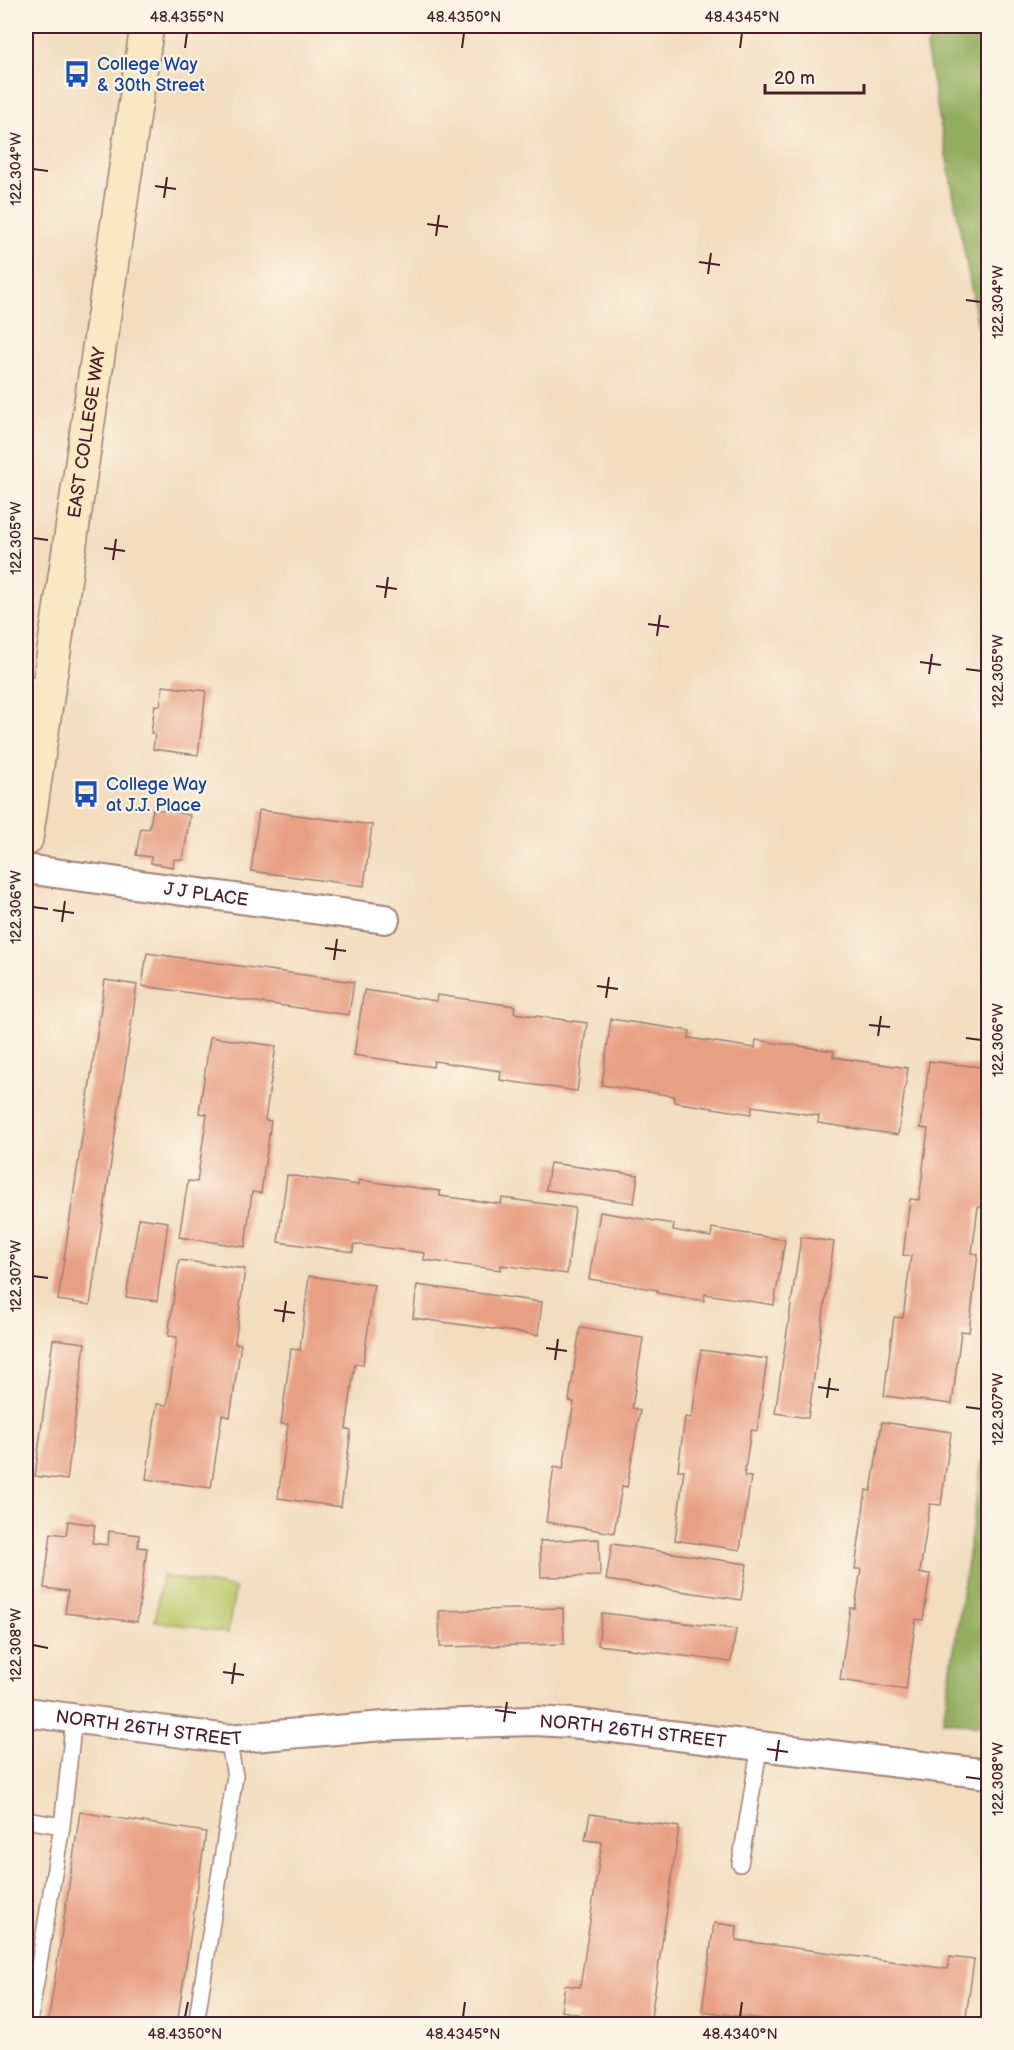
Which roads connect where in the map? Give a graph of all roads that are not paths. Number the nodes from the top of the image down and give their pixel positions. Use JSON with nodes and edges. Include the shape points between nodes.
{"nodes":[{"id":1,"x":147,"y":26,"type":"edge"},
{"id":2,"x":37,"y":686,"type":"edge"},
{"id":3,"x":26,"y":839,"type":"edge"},
{"id":4,"x":26,"y":869,"type":"edge"},
{"id":5,"x":385,"y":918,"type":"dead end"},
{"id":6,"x":26,"y":1712,"type":"edge"},
{"id":7,"x":74,"y":1718,"type":"junction"},
{"id":8,"x":228,"y":1739,"type":"junction"},
{"id":9,"x":760,"y":1744,"type":"junction"},
{"id":10,"x":988,"y":1774,"type":"edge"},
{"id":11,"x":26,"y":1820,"type":"edge"},
{"id":12,"x":62,"y":1826,"type":"junction"},
{"id":13,"x":740,"y":1864,"type":"dead end"},
{"id":14,"x":29,"y":2025,"type":"edge"},
{"id":15,"x":196,"y":2025,"type":"edge"}],
"edges":[{"from":1,"to":2,"type":"main road","name":"EAST COLLEGE WAY"},
{"from":2,"to":3,"type":"main road","name":"EAST COLLEGE WAY"},
{"from":4,"to":5,"type":"street","name":"J J PLACE"},
{"from":6,"to":7,"type":"street","name":"NORTH 26TH STREET"},
{"from":7,"to":8,"type":"street","name":"NORTH 26TH STREET"},
{"from":7,"to":12,"type":"lane"},
{"from":8,"to":9,"type":"street","name":"NORTH 26TH STREET","via":[[396,1725],[534,1721]]},
{"from":8,"to":15,"type":"lane","via":[[235,1776]]},
{"from":9,"to":10,"type":"street","name":"NORTH 26TH STREET"},
{"from":9,"to":13,"type":"lane"},
{"from":11,"to":12,"type":"lane"},
{"from":12,"to":14,"type":"lane"}]}
